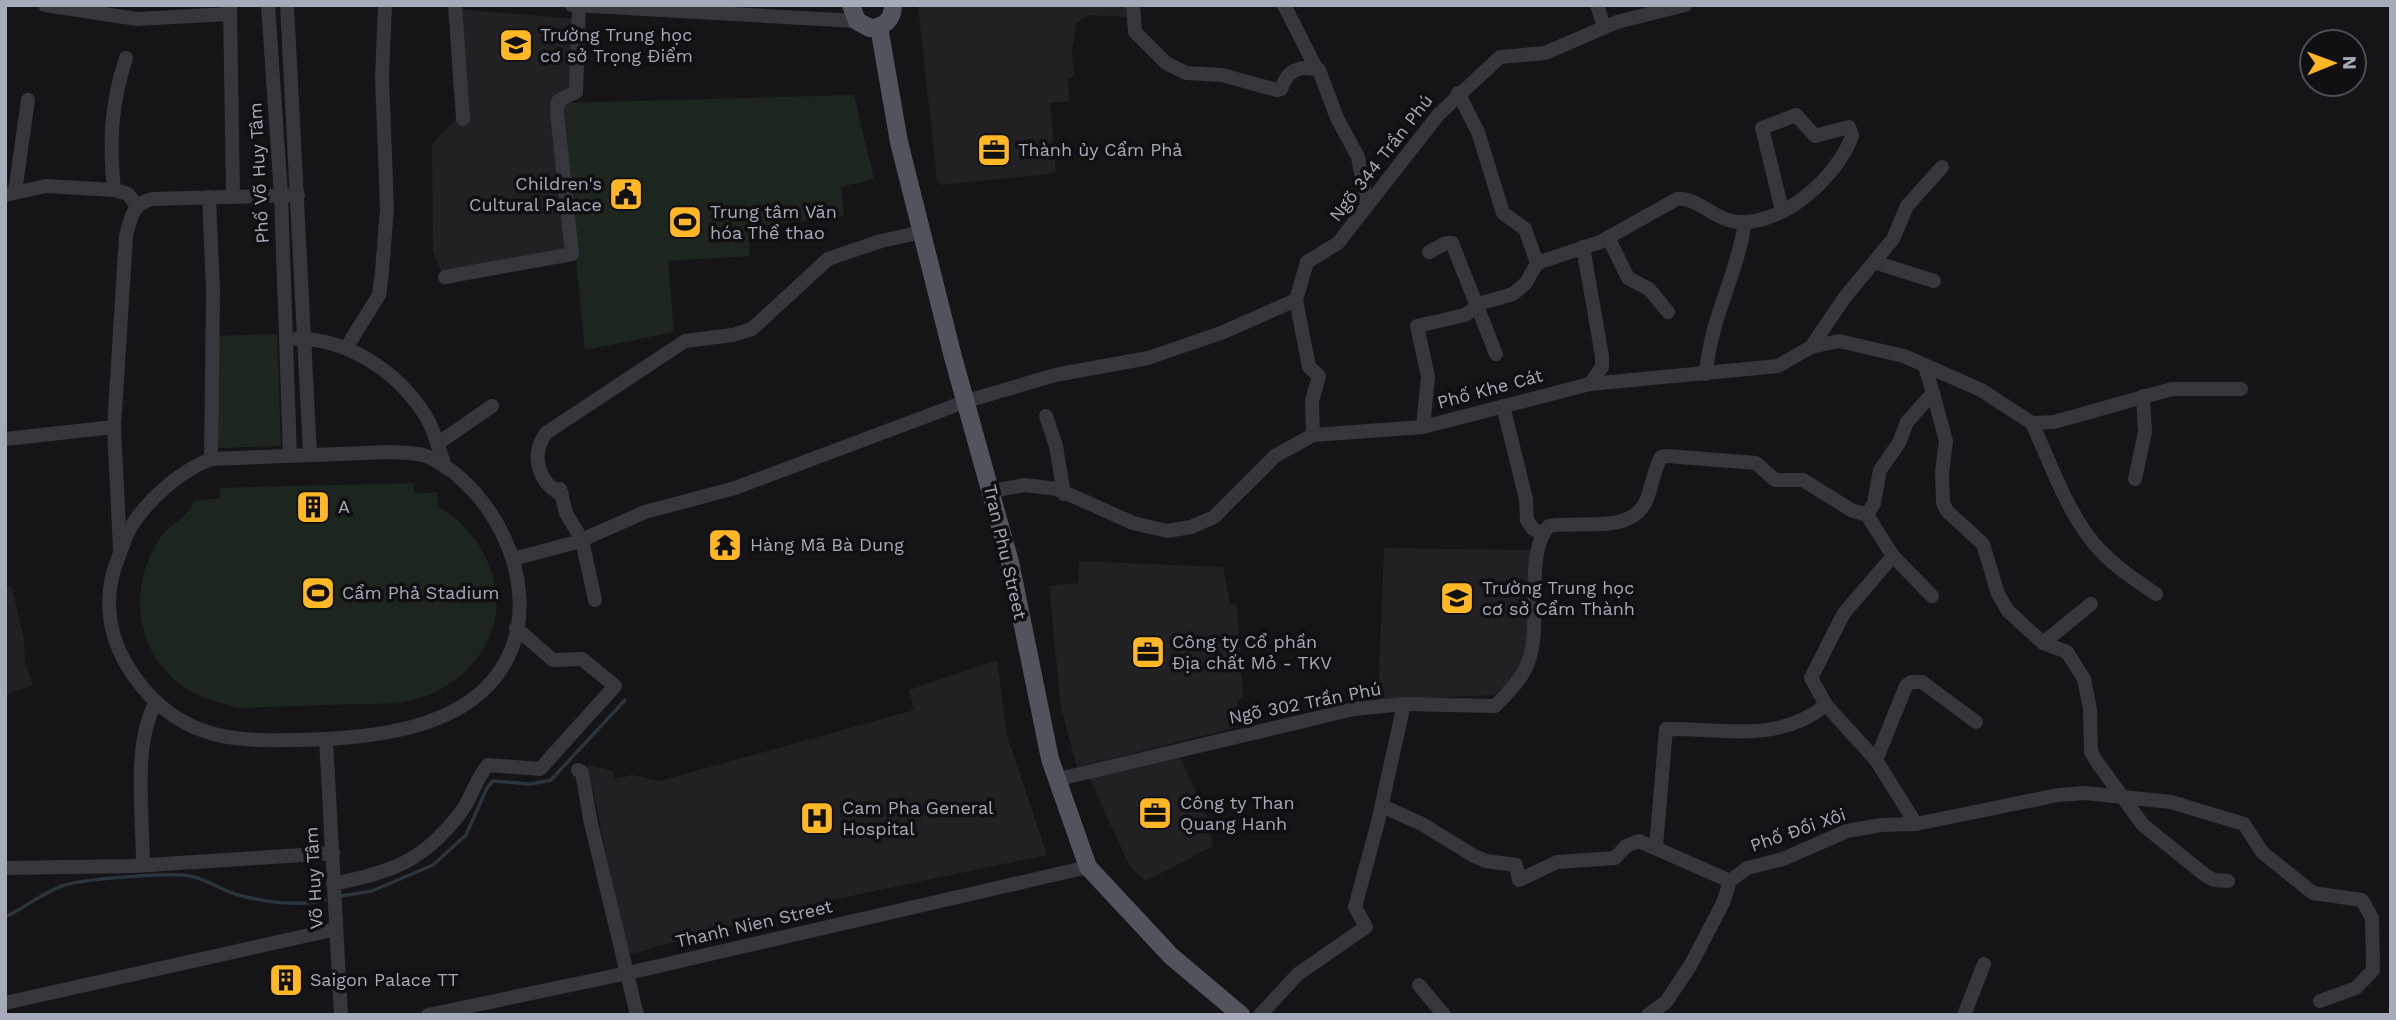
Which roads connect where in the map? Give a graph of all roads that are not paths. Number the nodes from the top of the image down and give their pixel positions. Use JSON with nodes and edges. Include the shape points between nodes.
{"nodes":[{"id":1,"x":45,"y":5,"type":"edge"},
{"id":2,"x":268,"y":5,"type":"edge"},
{"id":3,"x":287,"y":5,"type":"edge"},
{"id":4,"x":385,"y":5,"type":"edge"},
{"id":5,"x":455,"y":5,"type":"edge"},
{"id":6,"x":570,"y":5,"type":"edge"},
{"id":7,"x":893,"y":5,"type":"edge"},
{"id":8,"x":1133,"y":5,"type":"edge"},
{"id":9,"x":1284,"y":5,"type":"edge"},
{"id":10,"x":1597,"y":5,"type":"edge"},
{"id":11,"x":1685,"y":5,"type":"edge"},
{"id":12,"x":579,"y":6,"type":"edge"},
{"id":13,"x":689,"y":9,"type":"edge"},
{"id":14,"x":230,"y":10,"type":"edge"},
{"id":15,"x":854,"y":13,"type":"edge"},
{"id":16,"x":879,"y":27,"type":"junction"},
{"id":17,"x":1604,"y":27,"type":"junction"},
{"id":18,"x":126,"y":58,"type":"dead end"},
{"id":19,"x":1316,"y":68,"type":"junction"},
{"id":20,"x":1458,"y":93,"type":"junction"},
{"id":21,"x":29,"y":100,"type":"dead end"},
{"id":22,"x":463,"y":119,"type":"dead end"},
{"id":23,"x":1942,"y":167,"type":"dead end"},
{"id":24,"x":114,"y":190,"type":"junction"},
{"id":25,"x":10,"y":193,"type":"edge"},
{"id":26,"x":281,"y":195,"type":"junction"},
{"id":27,"x":298,"y":195,"type":"junction"},
{"id":28,"x":209,"y":197,"type":"junction"},
{"id":29,"x":233,"y":197,"type":"junction"},
{"id":30,"x":137,"y":206,"type":"junction"},
{"id":31,"x":1367,"y":206,"type":"junction"},
{"id":32,"x":1782,"y":210,"type":"junction"},
{"id":33,"x":1745,"y":222,"type":"junction"},
{"id":34,"x":922,"y":232,"type":"junction"},
{"id":35,"x":1608,"y":237,"type":"junction"},
{"id":36,"x":1583,"y":247,"type":"junction"},
{"id":37,"x":1429,"y":252,"type":"dead end"},
{"id":38,"x":1874,"y":262,"type":"junction"},
{"id":39,"x":1537,"y":263,"type":"junction"},
{"id":40,"x":445,"y":277,"type":"dead end"},
{"id":41,"x":1934,"y":281,"type":"dead end"},
{"id":42,"x":1296,"y":300,"type":"junction"},
{"id":43,"x":1478,"y":306,"type":"junction"},
{"id":44,"x":1668,"y":312,"type":"dead end"},
{"id":45,"x":1828,"y":319,"type":"junction"},
{"id":46,"x":286,"y":339,"type":"junction"},
{"id":47,"x":304,"y":339,"type":"junction"},
{"id":48,"x":1839,"y":341,"type":"junction"},
{"id":49,"x":1811,"y":347,"type":"junction"},
{"id":50,"x":346,"y":348,"type":"junction"},
{"id":51,"x":1496,"y":354,"type":"dead end"},
{"id":52,"x":1925,"y":367,"type":"junction"},
{"id":53,"x":1706,"y":374,"type":"junction"},
{"id":54,"x":1590,"y":384,"type":"junction"},
{"id":55,"x":2241,"y":389,"type":"dead end"},
{"id":56,"x":1933,"y":393,"type":"junction"},
{"id":57,"x":2143,"y":396,"type":"junction"},
{"id":58,"x":967,"y":401,"type":"junction"},
{"id":59,"x":492,"y":406,"type":"dead end"},
{"id":60,"x":1503,"y":406,"type":"junction"},
{"id":61,"x":1046,"y":416,"type":"dead end"},
{"id":62,"x":2032,"y":424,"type":"junction"},
{"id":63,"x":114,"y":427,"type":"junction"},
{"id":64,"x":1423,"y":427,"type":"junction"},
{"id":65,"x":1313,"y":435,"type":"junction"},
{"id":66,"x":5,"y":439,"type":"edge"},
{"id":67,"x":437,"y":444,"type":"junction"},
{"id":68,"x":310,"y":454,"type":"junction"},
{"id":69,"x":290,"y":455,"type":"junction"},
{"id":70,"x":211,"y":459,"type":"junction"},
{"id":71,"x":445,"y":467,"type":"junction"},
{"id":72,"x":2135,"y":479,"type":"dead end"},
{"id":73,"x":991,"y":491,"type":"junction"},
{"id":74,"x":1064,"y":494,"type":"junction"},
{"id":75,"x":1867,"y":515,"type":"junction"},
{"id":76,"x":1542,"y":534,"type":"junction"},
{"id":77,"x":582,"y":540,"type":"junction"},
{"id":78,"x":120,"y":552,"type":"junction"},
{"id":79,"x":1894,"y":556,"type":"junction"},
{"id":80,"x":513,"y":559,"type":"junction"},
{"id":81,"x":2156,"y":594,"type":"dead end"},
{"id":82,"x":1932,"y":596,"type":"dead end"},
{"id":83,"x":595,"y":600,"type":"dead end"},
{"id":84,"x":2091,"y":604,"type":"dead end"},
{"id":85,"x":516,"y":628,"type":"junction"},
{"id":86,"x":2043,"y":643,"type":"junction"},
{"id":87,"x":156,"y":702,"type":"junction"},
{"id":88,"x":1404,"y":704,"type":"junction"},
{"id":89,"x":1826,"y":705,"type":"junction"},
{"id":90,"x":1976,"y":722,"type":"dead end"},
{"id":91,"x":326,"y":739,"type":"junction"},
{"id":92,"x":1876,"y":760,"type":"junction"},
{"id":93,"x":578,"y":770,"type":"dead end"},
{"id":94,"x":1059,"y":779,"type":"junction"},
{"id":95,"x":2123,"y":799,"type":"junction"},
{"id":96,"x":1382,"y":806,"type":"junction"},
{"id":97,"x":1916,"y":824,"type":"junction"},
{"id":98,"x":1656,"y":847,"type":"junction"},
{"id":99,"x":333,"y":853,"type":"junction"},
{"id":100,"x":143,"y":865,"type":"junction"},
{"id":101,"x":1088,"y":867,"type":"junction"},
{"id":102,"x":5,"y":868,"type":"edge"},
{"id":103,"x":1730,"y":881,"type":"junction"},
{"id":104,"x":2228,"y":881,"type":"dead end"},
{"id":105,"x":333,"y":884,"type":"junction"},
{"id":106,"x":335,"y":929,"type":"junction"},
{"id":107,"x":1984,"y":964,"type":"dead end"},
{"id":108,"x":628,"y":973,"type":"junction"},
{"id":109,"x":1419,"y":985,"type":"dead end"},
{"id":110,"x":2320,"y":1001,"type":"dead end"},
{"id":111,"x":5,"y":1003,"type":"edge"},
{"id":112,"x":341,"y":1015,"type":"edge"},
{"id":113,"x":428,"y":1015,"type":"edge"},
{"id":114,"x":637,"y":1015,"type":"edge"},
{"id":115,"x":1241,"y":1015,"type":"edge"},
{"id":116,"x":1260,"y":1015,"type":"edge"},
{"id":117,"x":1444,"y":1015,"type":"edge"},
{"id":118,"x":1648,"y":1015,"type":"edge"},
{"id":119,"x":1964,"y":1015,"type":"edge"}],
"edges":[{"from":1,"to":14,"type":"street","via":[[137,19]]},
{"from":2,"to":26,"type":"street","name":"Phố Võ Huy Tâm"},
{"from":3,"to":27,"type":"street"},
{"from":4,"to":50,"type":"street","via":[[382,78],[387,208],[382,272],[379,295]]},
{"from":5,"to":22,"type":"street"},
{"from":6,"to":12,"type":"street"},
{"from":7,"to":16,"type":"main road","via":[[892,16]]},
{"from":8,"to":19,"type":"street","via":[[1135,32],[1166,63],[1186,73],[1222,75],[1277,90],[1293,69]]},
{"from":9,"to":19,"type":"street"},
{"from":10,"to":17,"type":"street"},
{"from":11,"to":17,"type":"street","name":"Ngõ 344 Trần Phú"},
{"from":12,"to":13,"type":"street"},
{"from":12,"to":40,"type":"street","via":[[576,92],[558,101],[556,113],[572,254]]},
{"from":13,"to":15,"type":"street"},
{"from":14,"to":29,"type":"street"},
{"from":15,"to":16,"type":"main road","via":[[870,28]]},
{"from":16,"to":34,"type":"main road","name":"Tran Phu Street"},
{"from":17,"to":20,"type":"street","name":"Ngõ 344 Trần Phú","via":[[1545,53],[1500,58]]},
{"from":18,"to":24,"type":"street","via":[[110,125]]},
{"from":19,"to":31,"type":"street","via":[[1358,157]]},
{"from":20,"to":31,"type":"street","name":"Ngõ 344 Trần Phú"},
{"from":20,"to":39,"type":"street","via":[[1478,132],[1503,212],[1525,229]]},
{"from":21,"to":25,"type":"street"},
{"from":23,"to":38,"type":"street","name":"Phố Khe Cát","via":[[1907,206],[1893,239]]},
{"from":24,"to":25,"type":"street","via":[[46,186]]},
{"from":24,"to":30,"type":"street","via":[[128,194]]},
{"from":26,"to":27,"type":"street"},
{"from":26,"to":29,"type":"street"},
{"from":26,"to":46,"type":"street","name":"Phố Võ Huy Tâm"},
{"from":27,"to":47,"type":"street"},
{"from":28,"to":29,"type":"street"},
{"from":28,"to":30,"type":"street","via":[[152,199]]},
{"from":28,"to":70,"type":"street"},
{"from":30,"to":63,"type":"street","via":[[126,236]]},
{"from":31,"to":42,"type":"street","name":"Ngõ 344 Trần Phú","via":[[1338,243],[1307,262]]},
{"from":32,"to":32,"type":"street","via":[[1834,169],[1850,143],[1849,127],[1815,136],[1796,115],[1762,128]]},
{"from":32,"to":33,"type":"street","via":[[1762,221]]},
{"from":33,"to":35,"type":"street","via":[[1730,221],[1682,198]]},
{"from":33,"to":53,"type":"street","via":[[1710,333]]},
{"from":34,"to":58,"type":"main road","name":"Tran Phu Street"},
{"from":34,"to":77,"type":"street","via":[[828,259],[752,329],[685,341],[546,433],[536,452],[539,468],[550,487],[561,490],[566,513]]},
{"from":35,"to":36,"type":"street"},
{"from":35,"to":44,"type":"street","via":[[1628,278],[1649,289]]},
{"from":36,"to":39,"type":"street"},
{"from":36,"to":54,"type":"street","via":[[1602,356],[1602,367]]},
{"from":37,"to":43,"type":"street","via":[[1452,243]]},
{"from":38,"to":41,"type":"street"},
{"from":38,"to":45,"type":"street","name":"Phố Khe Cát"},
{"from":39,"to":43,"type":"street","via":[[1526,283],[1513,294]]},
{"from":42,"to":58,"type":"street","via":[[1148,358],[1055,375]]},
{"from":42,"to":65,"type":"street","via":[[1309,367],[1319,376],[1312,401]]},
{"from":43,"to":51,"type":"street"},
{"from":43,"to":64,"type":"street","via":[[1465,315],[1417,326],[1428,377]]},
{"from":45,"to":48,"type":"street"},
{"from":45,"to":49,"type":"street","name":"Phố Khe Cát"},
{"from":46,"to":47,"type":"street"},
{"from":46,"to":69,"type":"street","name":"Phố Võ Huy Tâm"},
{"from":47,"to":50,"type":"street"},
{"from":47,"to":68,"type":"street"},
{"from":48,"to":49,"type":"street"},
{"from":48,"to":52,"type":"street","via":[[1885,349]]},
{"from":49,"to":53,"type":"street","name":"Phố Khe Cát","via":[[1778,366]]},
{"from":50,"to":67,"type":"street","via":[[380,368],[411,397],[425,414]]},
{"from":52,"to":56,"type":"street"},
{"from":52,"to":62,"type":"street","via":[[1981,390]]},
{"from":53,"to":54,"type":"street","name":"Phố Khe Cát"},
{"from":54,"to":60,"type":"street","name":"Phố Khe Cát"},
{"from":55,"to":57,"type":"street","via":[[2172,389]]},
{"from":56,"to":75,"type":"street","via":[[1907,422],[1880,470]]},
{"from":56,"to":86,"type":"street","via":[[1946,441],[1943,503],[1983,544],[2008,611]]},
{"from":57,"to":62,"type":"street"},
{"from":57,"to":72,"type":"street","via":[[2145,432]]},
{"from":58,"to":73,"type":"main road","name":"Tran Phu Street"},
{"from":58,"to":77,"type":"street","via":[[735,488],[645,512]]},
{"from":59,"to":67,"type":"street"},
{"from":60,"to":64,"type":"street","name":"Phố Khe Cát"},
{"from":60,"to":76,"type":"street","via":[[1527,520]]},
{"from":61,"to":74,"type":"street"},
{"from":62,"to":81,"type":"street","via":[[2096,545]]},
{"from":63,"to":66,"type":"street"},
{"from":63,"to":78,"type":"street"},
{"from":64,"to":65,"type":"street","name":"Phố Khe Cát"},
{"from":65,"to":74,"type":"street","name":"Phố Khe Cát","via":[[1275,456],[1214,517],[1191,527],[1156,530]]},
{"from":67,"to":71,"type":"street"},
{"from":68,"to":69,"type":"street"},
{"from":68,"to":71,"type":"street","via":[[390,452],[429,456]]},
{"from":69,"to":70,"type":"street"},
{"from":70,"to":78,"type":"street","via":[[159,493],[132,523]]},
{"from":71,"to":80,"type":"street","via":[[484,504]]},
{"from":73,"to":74,"type":"street","name":"Phố Khe Cát","via":[[1025,485]]},
{"from":73,"to":94,"type":"main road","name":"Tran Phu Street","via":[[1050,759]]},
{"from":75,"to":76,"type":"street","via":[[1803,480],[1775,480],[1756,463],[1667,456],[1656,466],[1637,514],[1597,525],[1549,526]]},
{"from":75,"to":79,"type":"street"},
{"from":76,"to":88,"type":"street","name":"Ngõ 302 Trần Phú","via":[[1533,648],[1527,666],[1508,692],[1495,706]]},
{"from":77,"to":80,"type":"street"},
{"from":77,"to":83,"type":"street"},
{"from":78,"to":87,"type":"street","via":[[111,574],[107,608],[117,647],[141,689]]},
{"from":79,"to":82,"type":"street"},
{"from":79,"to":89,"type":"street","via":[[1844,613],[1813,671],[1814,687]]},
{"from":80,"to":85,"type":"street"},
{"from":84,"to":86,"type":"street"},
{"from":85,"to":91,"type":"street","via":[[500,670],[483,691],[457,708],[422,725],[369,737]]},
{"from":85,"to":105,"type":"street","via":[[553,660],[582,659],[615,686],[540,769],[488,765],[462,810],[407,863]]},
{"from":86,"to":95,"type":"street","via":[[2067,652],[2084,679],[2091,752]]},
{"from":87,"to":91,"type":"street","via":[[206,732],[244,740]]},
{"from":87,"to":100,"type":"street","via":[[143,738]]},
{"from":88,"to":94,"type":"street","name":"Ngõ 302 Trần Phú","via":[[1294,722]]},
{"from":88,"to":96,"type":"street"},
{"from":89,"to":92,"type":"street"},
{"from":89,"to":98,"type":"street","via":[[1806,721],[1757,732],[1666,729]]},
{"from":90,"to":92,"type":"street","via":[[1922,682],[1911,682]]},
{"from":91,"to":99,"type":"street","name":"Võ Huy Tâm"},
{"from":92,"to":97,"type":"street"},
{"from":93,"to":108,"type":"street"},
{"from":94,"to":101,"type":"main road","name":"Tran Phu Street"},
{"from":95,"to":97,"type":"street","name":"Phố Đồi Xôi","via":[[2059,794]]},
{"from":95,"to":104,"type":"street","via":[[2148,829],[2204,875]]},
{"from":95,"to":110,"type":"street","name":"Phố Đồi Xôi","via":[[2171,802],[2244,824],[2262,852],[2313,893],[2362,900],[2372,918],[2373,970],[2356,988]]},
{"from":96,"to":98,"type":"street","via":[[1486,862],[1516,865],[1519,880],[1556,862],[1615,858],[1630,842]]},
{"from":96,"to":116,"type":"street","via":[[1355,907],[1366,927],[1298,974]]},
{"from":97,"to":103,"type":"street","name":"Phố Đồi Xôi","via":[[1847,831],[1783,859],[1747,868]]},
{"from":98,"to":103,"type":"street"},
{"from":99,"to":100,"type":"street"},
{"from":99,"to":105,"type":"street","name":"Võ Huy Tâm"},
{"from":100,"to":102,"type":"street"},
{"from":101,"to":108,"type":"street","name":"Thanh Nien Street"},
{"from":101,"to":115,"type":"main road","name":"Tran Phu Street","via":[[1171,956]]},
{"from":103,"to":118,"type":"street","via":[[1689,966],[1666,1002]]},
{"from":105,"to":106,"type":"street","name":"Võ Huy Tâm"},
{"from":106,"to":111,"type":"street"},
{"from":106,"to":112,"type":"street","name":"Võ Huy Tâm"},
{"from":107,"to":119,"type":"street"},
{"from":108,"to":113,"type":"street","name":"Thanh Nien Street"},
{"from":108,"to":114,"type":"street"},
{"from":109,"to":117,"type":"street"}]}
